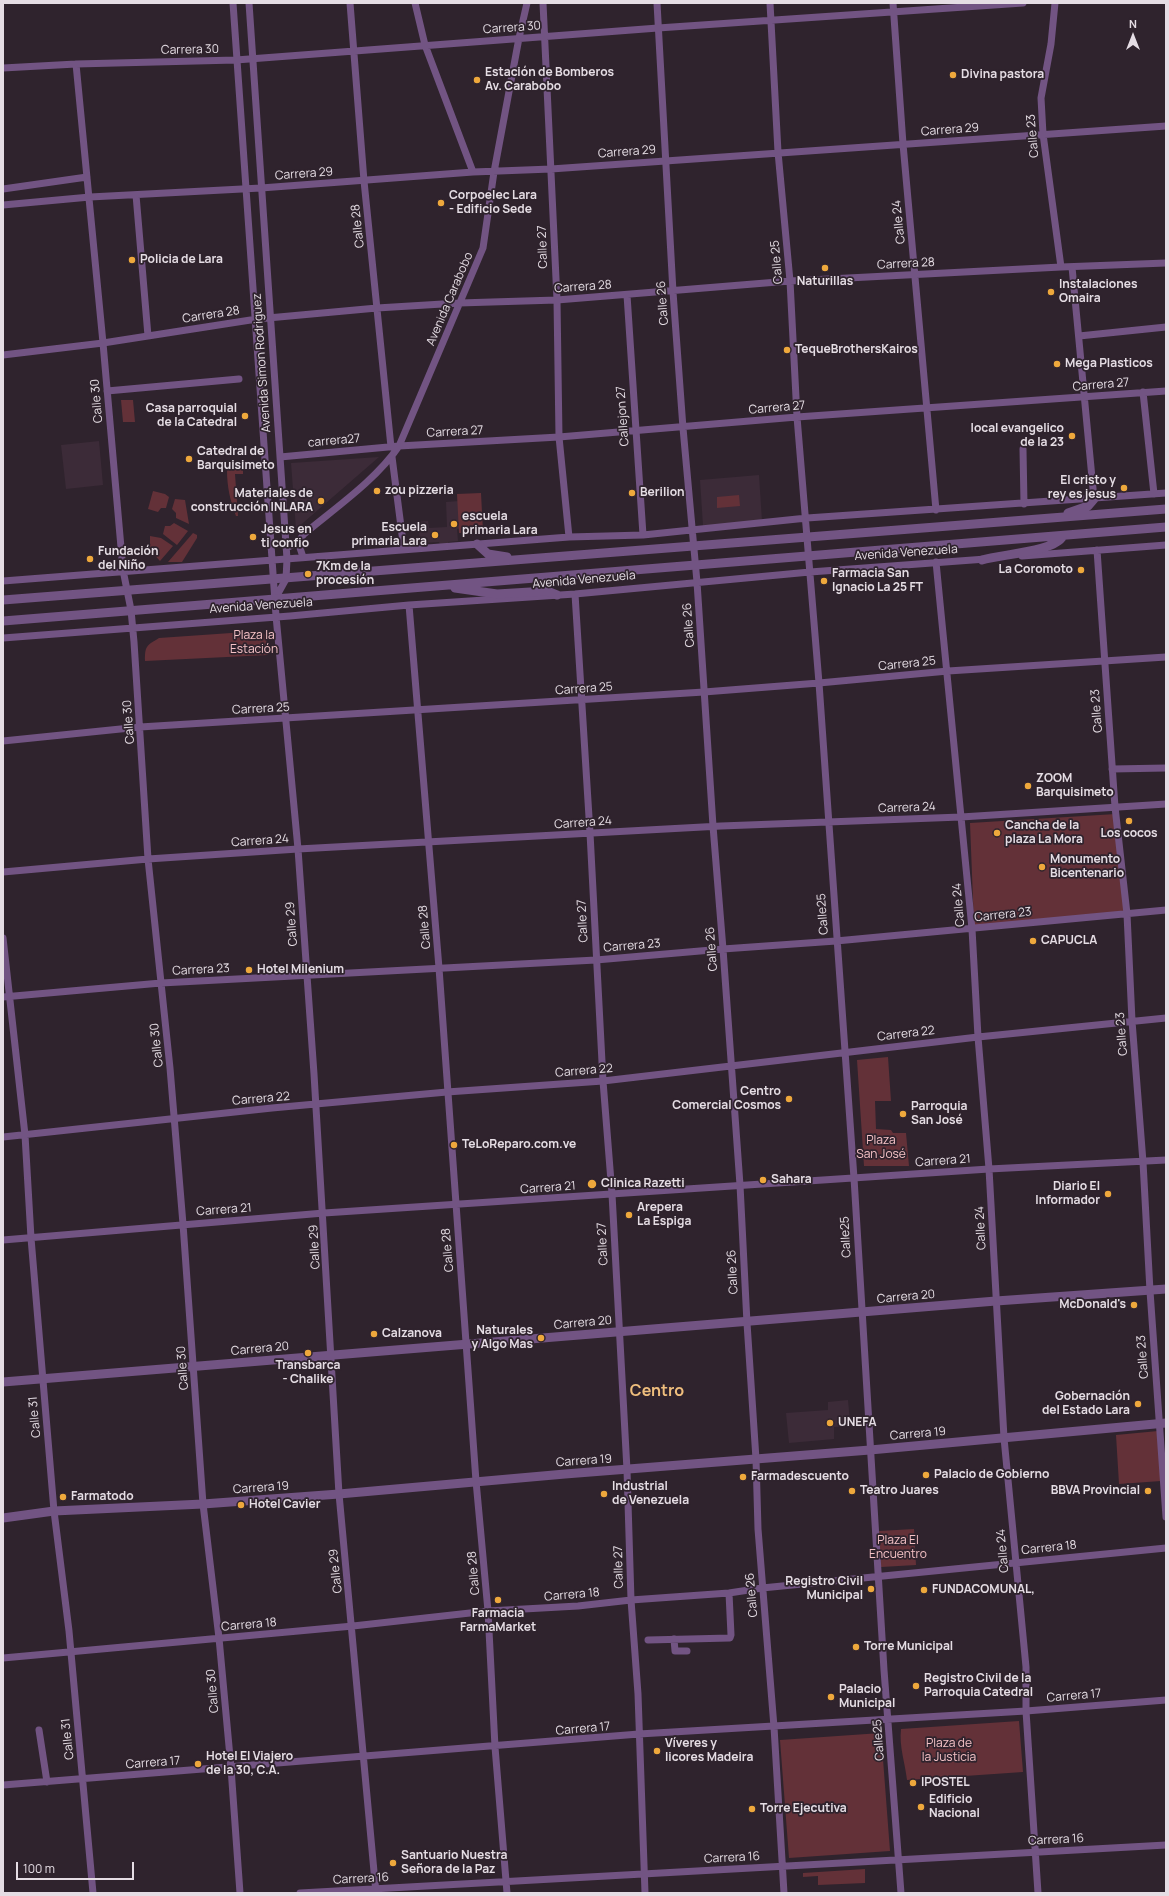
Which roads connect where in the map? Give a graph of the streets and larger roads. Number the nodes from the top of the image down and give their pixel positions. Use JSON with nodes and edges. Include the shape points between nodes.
{"nodes":[{"id":1,"x":234,"y":3,"type":"edge"},
{"id":2,"x":249,"y":3,"type":"edge"},
{"id":3,"x":350,"y":3,"type":"edge"},
{"id":4,"x":415,"y":3,"type":"edge"},
{"id":5,"x":528,"y":3,"type":"edge"},
{"id":6,"x":543,"y":3,"type":"edge"},
{"id":7,"x":657,"y":3,"type":"edge"},
{"id":8,"x":770,"y":3,"type":"edge"},
{"id":9,"x":893,"y":3,"type":"edge"},
{"id":10,"x":1023,"y":3,"type":"edge"},
{"id":11,"x":1055,"y":3,"type":"edge"},
{"id":12,"x":894,"y":13,"type":"junction"},
{"id":13,"x":771,"y":20,"type":"junction"},
{"id":14,"x":658,"y":28,"type":"junction"},
{"id":15,"x":544,"y":37,"type":"junction"},
{"id":16,"x":518,"y":38,"type":"junction"},
{"id":17,"x":426,"y":45,"type":"junction"},
{"id":18,"x":355,"y":50,"type":"junction"},
{"id":19,"x":253,"y":59,"type":"junction"},
{"id":20,"x":236,"y":60,"type":"junction"},
{"id":21,"x":76,"y":64,"type":"junction"},
{"id":22,"x":3,"y":68,"type":"edge"},
{"id":23,"x":1166,"y":126,"type":"edge"},
{"id":24,"x":1043,"y":134,"type":"junction"},
{"id":25,"x":903,"y":144,"type":"junction"},
{"id":26,"x":778,"y":152,"type":"junction"},
{"id":27,"x":664,"y":161,"type":"junction"},
{"id":28,"x":551,"y":169,"type":"junction"},
{"id":29,"x":473,"y":172,"type":"junction"},
{"id":30,"x":494,"y":172,"type":"junction"},
{"id":31,"x":87,"y":177,"type":"junction"},
{"id":32,"x":364,"y":181,"type":"junction"},
{"id":33,"x":247,"y":188,"type":"junction"},
{"id":34,"x":261,"y":188,"type":"junction"},
{"id":35,"x":3,"y":189,"type":"edge"},
{"id":36,"x":136,"y":195,"type":"junction"},
{"id":37,"x":90,"y":197,"type":"junction"},
{"id":38,"x":3,"y":205,"type":"edge"},
{"id":39,"x":1166,"y":263,"type":"edge"},
{"id":40,"x":1061,"y":267,"type":"junction"},
{"id":41,"x":1072,"y":267,"type":"junction"},
{"id":42,"x":916,"y":274,"type":"junction"},
{"id":43,"x":790,"y":281,"type":"junction"},
{"id":44,"x":673,"y":292,"type":"junction"},
{"id":45,"x":627,"y":295,"type":"junction"},
{"id":46,"x":557,"y":300,"type":"junction"},
{"id":47,"x":459,"y":303,"type":"junction"},
{"id":48,"x":377,"y":308,"type":"junction"},
{"id":49,"x":270,"y":318,"type":"junction"},
{"id":50,"x":256,"y":319,"type":"junction"},
{"id":51,"x":1166,"y":327,"type":"edge"},
{"id":52,"x":148,"y":336,"type":"junction"},
{"id":53,"x":1079,"y":336,"type":"junction"},
{"id":54,"x":103,"y":344,"type":"junction"},
{"id":55,"x":3,"y":355,"type":"edge"},
{"id":56,"x":239,"y":379,"type":"dead end"},
{"id":57,"x":107,"y":391,"type":"junction"},
{"id":58,"x":1166,"y":391,"type":"edge"},
{"id":59,"x":1143,"y":392,"type":"junction"},
{"id":60,"x":1085,"y":398,"type":"junction"},
{"id":61,"x":928,"y":408,"type":"junction"},
{"id":62,"x":797,"y":417,"type":"junction"},
{"id":63,"x":683,"y":428,"type":"junction"},
{"id":64,"x":635,"y":431,"type":"junction"},
{"id":65,"x":559,"y":438,"type":"junction"},
{"id":66,"x":399,"y":446,"type":"junction"},
{"id":67,"x":391,"y":447,"type":"junction"},
{"id":68,"x":1023,"y":449,"type":"dead end"},
{"id":69,"x":280,"y":456,"type":"junction"},
{"id":70,"x":392,"y":457,"type":"junction"},
{"id":71,"x":1166,"y":493,"type":"edge"},
{"id":72,"x":1154,"y":494,"type":"junction"},
{"id":73,"x":1094,"y":499,"type":"junction"},
{"id":74,"x":1024,"y":504,"type":"junction"},
{"id":75,"x":1166,"y":509,"type":"edge"},
{"id":76,"x":936,"y":510,"type":"junction"},
{"id":77,"x":807,"y":518,"type":"junction"},
{"id":78,"x":988,"y":523,"type":"junction"},
{"id":79,"x":1166,"y":527,"type":"edge"},
{"id":80,"x":693,"y":530,"type":"junction"},
{"id":81,"x":643,"y":535,"type":"junction"},
{"id":82,"x":1063,"y":536,"type":"junction"},
{"id":83,"x":569,"y":537,"type":"junction"},
{"id":84,"x":807,"y":537,"type":"junction"},
{"id":85,"x":298,"y":542,"type":"junction"},
{"id":86,"x":477,"y":544,"type":"junction"},
{"id":87,"x":1166,"y":545,"type":"edge"},
{"id":88,"x":694,"y":546,"type":"junction"},
{"id":89,"x":286,"y":548,"type":"junction"},
{"id":90,"x":404,"y":550,"type":"junction"},
{"id":91,"x":1097,"y":550,"type":"junction"},
{"id":92,"x":580,"y":555,"type":"junction"},
{"id":93,"x":809,"y":556,"type":"junction"},
{"id":94,"x":303,"y":557,"type":"junction"},
{"id":95,"x":287,"y":559,"type":"junction"},
{"id":96,"x":273,"y":560,"type":"junction"},
{"id":97,"x":982,"y":560,"type":"junction"},
{"id":98,"x":936,"y":562,"type":"junction"},
{"id":99,"x":696,"y":565,"type":"junction"},
{"id":100,"x":124,"y":571,"type":"junction"},
{"id":101,"x":810,"y":572,"type":"junction"},
{"id":102,"x":286,"y":578,"type":"junction"},
{"id":103,"x":273,"y":579,"type":"junction"},
{"id":104,"x":3,"y":581,"type":"edge"},
{"id":105,"x":697,"y":582,"type":"junction"},
{"id":106,"x":444,"y":586,"type":"junction"},
{"id":107,"x":126,"y":590,"type":"junction"},
{"id":108,"x":575,"y":594,"type":"junction"},
{"id":109,"x":557,"y":595,"type":"junction"},
{"id":110,"x":3,"y":600,"type":"edge"},
{"id":111,"x":275,"y":600,"type":"junction"},
{"id":112,"x":409,"y":605,"type":"junction"},
{"id":113,"x":131,"y":610,"type":"junction"},
{"id":114,"x":276,"y":616,"type":"junction"},
{"id":115,"x":3,"y":621,"type":"edge"},
{"id":116,"x":132,"y":627,"type":"junction"},
{"id":117,"x":3,"y":638,"type":"edge"},
{"id":118,"x":1166,"y":657,"type":"edge"},
{"id":119,"x":1104,"y":661,"type":"junction"},
{"id":120,"x":948,"y":671,"type":"junction"},
{"id":121,"x":819,"y":684,"type":"junction"},
{"id":122,"x":704,"y":692,"type":"junction"},
{"id":123,"x":582,"y":700,"type":"junction"},
{"id":124,"x":419,"y":710,"type":"junction"},
{"id":125,"x":285,"y":718,"type":"junction"},
{"id":126,"x":140,"y":727,"type":"junction"},
{"id":127,"x":3,"y":741,"type":"edge"},
{"id":128,"x":1166,"y":768,"type":"edge"},
{"id":129,"x":1112,"y":769,"type":"junction"},
{"id":130,"x":1166,"y":804,"type":"edge"},
{"id":131,"x":1115,"y":807,"type":"junction"},
{"id":132,"x":961,"y":817,"type":"junction"},
{"id":133,"x":828,"y":821,"type":"junction"},
{"id":134,"x":713,"y":826,"type":"junction"},
{"id":135,"x":590,"y":833,"type":"junction"},
{"id":136,"x":429,"y":843,"type":"junction"},
{"id":137,"x":298,"y":849,"type":"junction"},
{"id":138,"x":148,"y":859,"type":"junction"},
{"id":139,"x":3,"y":872,"type":"edge"},
{"id":140,"x":1166,"y":910,"type":"edge"},
{"id":141,"x":1126,"y":914,"type":"junction"},
{"id":142,"x":972,"y":929,"type":"junction"},
{"id":143,"x":3,"y":938,"type":"edge"},
{"id":144,"x":836,"y":941,"type":"junction"},
{"id":145,"x":723,"y":949,"type":"junction"},
{"id":146,"x":596,"y":960,"type":"junction"},
{"id":147,"x":439,"y":968,"type":"junction"},
{"id":148,"x":307,"y":975,"type":"junction"},
{"id":149,"x":161,"y":983,"type":"junction"},
{"id":150,"x":6,"y":996,"type":"edge"},
{"id":151,"x":1166,"y":1018,"type":"edge"},
{"id":152,"x":1132,"y":1021,"type":"junction"},
{"id":153,"x":978,"y":1037,"type":"junction"},
{"id":154,"x":844,"y":1053,"type":"junction"},
{"id":155,"x":731,"y":1066,"type":"junction"},
{"id":156,"x":603,"y":1081,"type":"junction"},
{"id":157,"x":447,"y":1092,"type":"junction"},
{"id":158,"x":316,"y":1105,"type":"junction"},
{"id":159,"x":174,"y":1118,"type":"junction"},
{"id":160,"x":25,"y":1135,"type":"junction"},
{"id":161,"x":3,"y":1137,"type":"edge"},
{"id":162,"x":1166,"y":1160,"type":"edge"},
{"id":163,"x":1143,"y":1162,"type":"junction"},
{"id":164,"x":989,"y":1169,"type":"junction"},
{"id":165,"x":854,"y":1178,"type":"junction"},
{"id":166,"x":740,"y":1185,"type":"junction"},
{"id":167,"x":612,"y":1194,"type":"junction"},
{"id":168,"x":456,"y":1205,"type":"junction"},
{"id":169,"x":324,"y":1213,"type":"junction"},
{"id":170,"x":183,"y":1224,"type":"junction"},
{"id":171,"x":31,"y":1238,"type":"junction"},
{"id":172,"x":3,"y":1240,"type":"edge"},
{"id":173,"x":1166,"y":1289,"type":"edge"},
{"id":174,"x":1150,"y":1291,"type":"junction"},
{"id":175,"x":996,"y":1301,"type":"junction"},
{"id":176,"x":861,"y":1313,"type":"junction"},
{"id":177,"x":746,"y":1322,"type":"junction"},
{"id":178,"x":618,"y":1332,"type":"junction"},
{"id":179,"x":467,"y":1345,"type":"junction"},
{"id":180,"x":332,"y":1355,"type":"junction"},
{"id":181,"x":194,"y":1366,"type":"junction"},
{"id":182,"x":43,"y":1379,"type":"junction"},
{"id":183,"x":3,"y":1382,"type":"edge"},
{"id":184,"x":1162,"y":1423,"type":"edge"},
{"id":185,"x":1004,"y":1438,"type":"junction"},
{"id":186,"x":870,"y":1450,"type":"junction"},
{"id":187,"x":756,"y":1459,"type":"junction"},
{"id":188,"x":627,"y":1470,"type":"junction"},
{"id":189,"x":476,"y":1481,"type":"junction"},
{"id":190,"x":339,"y":1494,"type":"junction"},
{"id":191,"x":203,"y":1504,"type":"junction"},
{"id":192,"x":54,"y":1511,"type":"junction"},
{"id":193,"x":1166,"y":1517,"type":"edge"},
{"id":194,"x":3,"y":1518,"type":"edge"},
{"id":195,"x":1166,"y":1548,"type":"edge"},
{"id":196,"x":1015,"y":1563,"type":"junction"},
{"id":197,"x":879,"y":1576,"type":"junction"},
{"id":198,"x":762,"y":1588,"type":"junction"},
{"id":199,"x":729,"y":1593,"type":"junction"},
{"id":200,"x":631,"y":1600,"type":"junction"},
{"id":201,"x":488,"y":1611,"type":"junction"},
{"id":202,"x":353,"y":1626,"type":"junction"},
{"id":203,"x":219,"y":1638,"type":"junction"},
{"id":204,"x":674,"y":1639,"type":"junction"},
{"id":205,"x":648,"y":1640,"type":"dead end"},
{"id":206,"x":687,"y":1651,"type":"dead end"},
{"id":207,"x":70,"y":1652,"type":"junction"},
{"id":208,"x":3,"y":1658,"type":"edge"},
{"id":209,"x":1166,"y":1700,"type":"edge"},
{"id":210,"x":1026,"y":1711,"type":"junction"},
{"id":211,"x":888,"y":1720,"type":"junction"},
{"id":212,"x":774,"y":1727,"type":"junction"},
{"id":213,"x":40,"y":1730,"type":"dead end"},
{"id":214,"x":639,"y":1734,"type":"junction"},
{"id":215,"x":495,"y":1747,"type":"junction"},
{"id":216,"x":363,"y":1757,"type":"junction"},
{"id":217,"x":231,"y":1768,"type":"junction"},
{"id":218,"x":83,"y":1779,"type":"junction"},
{"id":219,"x":47,"y":1782,"type":"junction"},
{"id":220,"x":3,"y":1785,"type":"edge"},
{"id":221,"x":1166,"y":1845,"type":"edge"},
{"id":222,"x":1034,"y":1852,"type":"junction"},
{"id":223,"x":899,"y":1861,"type":"junction"},
{"id":224,"x":782,"y":1866,"type":"junction"},
{"id":225,"x":644,"y":1874,"type":"junction"},
{"id":226,"x":506,"y":1881,"type":"junction"},
{"id":227,"x":466,"y":1888,"type":"edge"},
{"id":228,"x":376,"y":1891,"type":"edge"},
{"id":229,"x":93,"y":1893,"type":"edge"},
{"id":230,"x":240,"y":1893,"type":"edge"},
{"id":231,"x":300,"y":1893,"type":"edge"},
{"id":232,"x":507,"y":1893,"type":"edge"},
{"id":233,"x":645,"y":1893,"type":"edge"},
{"id":234,"x":784,"y":1893,"type":"edge"},
{"id":235,"x":901,"y":1893,"type":"edge"},
{"id":236,"x":1038,"y":1893,"type":"edge"}],
"edges":[{"from":1,"to":20,"type":"street","name":"Avenida Simon Rodriguez"},
{"from":2,"to":19,"type":"street","name":"Avenida Simon Rodriguez"},
{"from":3,"to":18,"type":"street","name":"Calle 28"},
{"from":4,"to":17,"type":"street"},
{"from":5,"to":16,"type":"street","name":"Avenida Carabobo"},
{"from":6,"to":15,"type":"street","name":"Calle 27"},
{"from":7,"to":14,"type":"street","name":"Calle 26"},
{"from":8,"to":13,"type":"street","name":"Calle 25"},
{"from":9,"to":12,"type":"street","name":"Calle 24"},
{"from":10,"to":12,"type":"street","name":"Carrera 30"},
{"from":11,"to":24,"type":"street","name":"Calle 23","via":[[1051,44],[1042,90]]},
{"from":12,"to":13,"type":"street","name":"Carrera 30"},
{"from":12,"to":25,"type":"street","name":"Calle 24"},
{"from":13,"to":14,"type":"street","name":"Carrera 30"},
{"from":13,"to":26,"type":"street","name":"Calle 25"},
{"from":14,"to":15,"type":"street","name":"Carrera 30"},
{"from":14,"to":27,"type":"street","name":"Calle 26"},
{"from":15,"to":16,"type":"street","name":"Carrera 30"},
{"from":15,"to":28,"type":"street","name":"Calle 27"},
{"from":16,"to":17,"type":"street","name":"Carrera 30"},
{"from":16,"to":30,"type":"street","name":"Avenida Carabobo"},
{"from":17,"to":18,"type":"street","name":"Carrera 30"},
{"from":17,"to":29,"type":"street"},
{"from":18,"to":19,"type":"street","name":"Carrera 30"},
{"from":18,"to":32,"type":"street","name":"Calle 28"},
{"from":19,"to":20,"type":"street","name":"Carrera 30"},
{"from":19,"to":34,"type":"street","name":"Avenida Simon Rodriguez"},
{"from":20,"to":21,"type":"street","name":"Carrera 30"},
{"from":20,"to":33,"type":"street","name":"Avenida Simon Rodriguez"},
{"from":21,"to":22,"type":"street","name":"Carrera 30"},
{"from":21,"to":31,"type":"street","name":"Calle 30"},
{"from":23,"to":24,"type":"street","name":"Carrera 29"},
{"from":24,"to":25,"type":"street","name":"Carrera 29"},
{"from":24,"to":40,"type":"street","name":"Calle 23"},
{"from":25,"to":26,"type":"street","name":"Carrera 29"},
{"from":25,"to":42,"type":"street","name":"Calle 24"},
{"from":26,"to":27,"type":"street","name":"Carrera 29"},
{"from":26,"to":43,"type":"street","name":"Calle 25"},
{"from":27,"to":28,"type":"street","name":"Carrera 29"},
{"from":27,"to":44,"type":"street","name":"Calle 26"},
{"from":28,"to":30,"type":"street","name":"Carrera 29"},
{"from":28,"to":46,"type":"street","name":"Calle 27"},
{"from":29,"to":30,"type":"street","name":"Carrera 29"},
{"from":29,"to":32,"type":"street","name":"Carrera 29"},
{"from":30,"to":47,"type":"street","name":"Avenida Carabobo","via":[[483,248]]},
{"from":31,"to":35,"type":"street"},
{"from":31,"to":37,"type":"street","name":"Calle 30"},
{"from":32,"to":34,"type":"street","name":"Carrera 29"},
{"from":32,"to":48,"type":"street","name":"Calle 28"},
{"from":33,"to":34,"type":"street","name":"Carrera 29"},
{"from":33,"to":36,"type":"street","name":"Carrera 29"},
{"from":33,"to":50,"type":"street","name":"Avenida Simon Rodriguez"},
{"from":34,"to":49,"type":"street","name":"Avenida Simon Rodriguez"},
{"from":36,"to":37,"type":"street","name":"Carrera 29"},
{"from":36,"to":52,"type":"street"},
{"from":37,"to":38,"type":"street","name":"Carrera 29"},
{"from":37,"to":54,"type":"street","name":"Calle 30"},
{"from":39,"to":41,"type":"street","name":"Carrera 28"},
{"from":40,"to":41,"type":"street","name":"Carrera 28"},
{"from":40,"to":42,"type":"street","name":"Carrera 28"},
{"from":41,"to":53,"type":"street"},
{"from":42,"to":43,"type":"street","name":"Carrera 28"},
{"from":42,"to":61,"type":"street","name":"Calle 24"},
{"from":43,"to":44,"type":"street","name":"Carrera 28"},
{"from":43,"to":62,"type":"street","name":"Calle 25"},
{"from":44,"to":45,"type":"street","name":"Carrera 28"},
{"from":44,"to":63,"type":"street","name":"Calle 26"},
{"from":45,"to":46,"type":"street","name":"Carrera 28"},
{"from":45,"to":64,"type":"street","name":"Callejon 27"},
{"from":46,"to":47,"type":"street","name":"Carrera 28"},
{"from":46,"to":65,"type":"street","name":"Calle 27"},
{"from":47,"to":48,"type":"street","name":"Carrera 28"},
{"from":47,"to":66,"type":"street","name":"Avenida Carabobo"},
{"from":48,"to":49,"type":"street","name":"Carrera 28"},
{"from":48,"to":67,"type":"street","name":"Calle 28"},
{"from":49,"to":50,"type":"street","name":"Carrera 28"},
{"from":49,"to":69,"type":"street","name":"Avenida Simon Rodriguez"},
{"from":50,"to":52,"type":"street","name":"Carrera 28"},
{"from":50,"to":96,"type":"street","name":"Avenida Simon Rodriguez"},
{"from":51,"to":53,"type":"street"},
{"from":52,"to":54,"type":"street","name":"Carrera 28"},
{"from":53,"to":60,"type":"street"},
{"from":54,"to":55,"type":"street","name":"Carrera 28"},
{"from":54,"to":57,"type":"street","name":"Calle 30"},
{"from":56,"to":57,"type":"street"},
{"from":57,"to":100,"type":"street","name":"Calle 30"},
{"from":58,"to":59,"type":"street","name":"Carrera 27"},
{"from":59,"to":60,"type":"street","name":"Carrera 27"},
{"from":59,"to":72,"type":"street"},
{"from":60,"to":61,"type":"street","name":"Carrera 27"},
{"from":60,"to":73,"type":"street"},
{"from":61,"to":62,"type":"street","name":"Carrera 27"},
{"from":61,"to":76,"type":"street","name":"Calle 24"},
{"from":62,"to":63,"type":"street","name":"Carrera 27"},
{"from":62,"to":77,"type":"street","name":"Calle 25"},
{"from":63,"to":64,"type":"street","name":"Carrera 27"},
{"from":63,"to":80,"type":"street","name":"Calle 26"},
{"from":64,"to":65,"type":"street","name":"Carrera 27"},
{"from":64,"to":81,"type":"street","name":"Callejon 27"},
{"from":65,"to":66,"type":"street","name":"Carrera 27"},
{"from":65,"to":83,"type":"street","name":"Calle 27"},
{"from":66,"to":67,"type":"street","name":"Carrera 27"},
{"from":66,"to":70,"type":"street","name":"Avenida Carabobo"},
{"from":67,"to":69,"type":"street","name":"carrera27"},
{"from":68,"to":74,"type":"street"},
{"from":69,"to":89,"type":"street","name":"Avenida Simon Rodriguez"},
{"from":70,"to":85,"type":"street","name":"Avenida Carabobo"},
{"from":70,"to":90,"type":"street"},
{"from":71,"to":72,"type":"street"},
{"from":72,"to":73,"type":"street"},
{"from":73,"to":74,"type":"street"},
{"from":73,"to":78,"type":"street","via":[[1088,506],[1065,514]]},
{"from":74,"to":76,"type":"street"},
{"from":75,"to":78,"type":"street","name":"Avenida Venezuela"},
{"from":76,"to":77,"type":"street"},
{"from":77,"to":80,"type":"street"},
{"from":77,"to":84,"type":"street","name":"Calle 25"},
{"from":78,"to":84,"type":"street","name":"Avenida Venezuela"},
{"from":79,"to":82,"type":"street","name":"Avenida Venezuela"},
{"from":80,"to":81,"type":"street"},
{"from":80,"to":88,"type":"street","name":"Calle 26"},
{"from":81,"to":83,"type":"street"},
{"from":82,"to":93,"type":"street","name":"Avenida Venezuela"},
{"from":82,"to":97,"type":"street","via":[[1056,544],[1043,548]]},
{"from":83,"to":86,"type":"street"},
{"from":84,"to":88,"type":"street","name":"Avenida Venezuela"},
{"from":84,"to":93,"type":"street","name":"Calle 25"},
{"from":85,"to":89,"type":"street","name":"Avenida Carabobo"},
{"from":85,"to":94,"type":"street"},
{"from":86,"to":90,"type":"street"},
{"from":86,"to":92,"type":"street","via":[[488,554],[508,558]]},
{"from":87,"to":91,"type":"street","name":"Avenida Venezuela"},
{"from":88,"to":92,"type":"street","name":"Avenida Venezuela"},
{"from":88,"to":99,"type":"street","name":"Calle 26"},
{"from":89,"to":95,"type":"street","name":"Avenida Simon Rodriguez"},
{"from":90,"to":94,"type":"street"},
{"from":91,"to":97,"type":"street","name":"Avenida Venezuela"},
{"from":91,"to":119,"type":"street","name":"Calle 23"},
{"from":92,"to":102,"type":"street","name":"Avenida Venezuela"},
{"from":93,"to":99,"type":"street","name":"Avenida Venezuela"},
{"from":93,"to":101,"type":"street","name":"Calle25"},
{"from":94,"to":95,"type":"street"},
{"from":95,"to":96,"type":"street"},
{"from":95,"to":102,"type":"street","name":"Avenida Simon Rodriguez"},
{"from":96,"to":100,"type":"street"},
{"from":96,"to":103,"type":"street","name":"Avenida Simon Rodriguez"},
{"from":97,"to":98,"type":"street","name":"Avenida Venezuela"},
{"from":98,"to":101,"type":"street","name":"Avenida Venezuela"},
{"from":98,"to":120,"type":"street","name":"Calle 24"},
{"from":99,"to":105,"type":"street","name":"Calle 26"},
{"from":99,"to":106,"type":"street","name":"Avenida Venezuela"},
{"from":100,"to":104,"type":"street"},
{"from":100,"to":107,"type":"street","name":"Calle 30"},
{"from":101,"to":105,"type":"street","name":"Avenida Venezuela"},
{"from":101,"to":121,"type":"street","name":"Calle25"},
{"from":102,"to":103,"type":"street","name":"Avenida Venezuela"},
{"from":102,"to":111,"type":"street","name":"Avenida Simon Rodriguez"},
{"from":103,"to":107,"type":"street","name":"Avenida Venezuela"},
{"from":103,"to":111,"type":"street","name":"Avenida Simon Rodriguez"},
{"from":105,"to":108,"type":"street","name":"Avenida Venezuela"},
{"from":105,"to":122,"type":"street","name":"Calle 26"},
{"from":106,"to":109,"type":"street","via":[[497,594],[548,591]]},
{"from":106,"to":111,"type":"street","name":"Avenida Venezuela"},
{"from":107,"to":110,"type":"street","name":"Avenida Venezuela"},
{"from":107,"to":113,"type":"street","name":"Calle 30"},
{"from":108,"to":109,"type":"street","name":"Avenida Venezuela"},
{"from":108,"to":123,"type":"street","name":"Calle 27"},
{"from":109,"to":112,"type":"street","name":"Avenida Venezuela"},
{"from":111,"to":113,"type":"street","name":"Avenida Venezuela"},
{"from":111,"to":114,"type":"street","name":"Calle 29"},
{"from":112,"to":114,"type":"street","name":"Avenida Venezuela"},
{"from":112,"to":124,"type":"street","name":"Calle 28"},
{"from":113,"to":115,"type":"street","name":"Avenida Venezuela"},
{"from":113,"to":116,"type":"street","name":"Calle 30"},
{"from":114,"to":116,"type":"street","name":"Avenida Venezuela"},
{"from":114,"to":125,"type":"street","name":"Calle 29"},
{"from":116,"to":117,"type":"street","name":"Avenida Venezuela"},
{"from":116,"to":126,"type":"street","name":"Calle 30"},
{"from":118,"to":119,"type":"street","name":"Carrera 25"},
{"from":119,"to":120,"type":"street","name":"Carrera 25"},
{"from":119,"to":129,"type":"street","name":"Calle 23"},
{"from":120,"to":121,"type":"street","name":"Carrera 25"},
{"from":120,"to":132,"type":"street","name":"Calle 24"},
{"from":121,"to":122,"type":"street","name":"Carrera 25"},
{"from":121,"to":133,"type":"street","name":"Calle25"},
{"from":122,"to":123,"type":"street","name":"Carrera 25"},
{"from":122,"to":134,"type":"street","name":"Calle 26"},
{"from":123,"to":124,"type":"street","name":"Carrera 25"},
{"from":123,"to":135,"type":"street","name":"Calle 27"},
{"from":124,"to":125,"type":"street","name":"Carrera 25"},
{"from":124,"to":136,"type":"street","name":"Calle 28"},
{"from":125,"to":126,"type":"street","name":"Carrera 25"},
{"from":125,"to":137,"type":"street","name":"Calle 29"},
{"from":126,"to":127,"type":"street","name":"Carrera 25"},
{"from":126,"to":138,"type":"street","name":"Calle 30"},
{"from":128,"to":129,"type":"street"},
{"from":129,"to":131,"type":"street","name":"Calle 23"},
{"from":130,"to":131,"type":"street","name":"Carrera 24"},
{"from":131,"to":132,"type":"street","name":"Carrera 24"},
{"from":131,"to":141,"type":"street","name":"Calle 23"},
{"from":132,"to":133,"type":"street","name":"Carrera 24"},
{"from":132,"to":142,"type":"street","name":"Calle 24"},
{"from":133,"to":134,"type":"street","name":"Carrera 24"},
{"from":133,"to":144,"type":"street","name":"Calle25"},
{"from":134,"to":135,"type":"street","name":"Carrera 24"},
{"from":134,"to":145,"type":"street","name":"Calle 26"},
{"from":135,"to":136,"type":"street","name":"Carrera 24"},
{"from":135,"to":146,"type":"street","name":"Calle 27"},
{"from":136,"to":137,"type":"street","name":"Carrera 24"},
{"from":136,"to":147,"type":"street","name":"Calle 28"},
{"from":137,"to":138,"type":"street","name":"Carrera 24"},
{"from":137,"to":148,"type":"street","name":"Calle 29"},
{"from":138,"to":139,"type":"street","name":"Carrera 24"},
{"from":138,"to":149,"type":"street","name":"Calle 30"},
{"from":140,"to":141,"type":"street","name":"Carrera 23"},
{"from":141,"to":142,"type":"street","name":"Carrera 23"},
{"from":141,"to":152,"type":"street","name":"Calle 23"},
{"from":142,"to":144,"type":"street","name":"Carrera 23"},
{"from":142,"to":153,"type":"street","name":"Calle 24"},
{"from":143,"to":150,"type":"street","name":"Calle 31"},
{"from":144,"to":145,"type":"street","name":"Carrera 23"},
{"from":144,"to":154,"type":"street","name":"Calle25"},
{"from":145,"to":146,"type":"street","name":"Carrera 23"},
{"from":145,"to":155,"type":"street","name":"Calle 26"},
{"from":146,"to":147,"type":"street","name":"Carrera 23"},
{"from":146,"to":156,"type":"street","name":"Calle 27"},
{"from":147,"to":148,"type":"street","name":"Carrera 23"},
{"from":147,"to":157,"type":"street","name":"Calle 28"},
{"from":148,"to":149,"type":"street","name":"Carrera 23"},
{"from":148,"to":158,"type":"street","name":"Calle 29"},
{"from":149,"to":150,"type":"street","name":"Carrera 23"},
{"from":149,"to":159,"type":"street","name":"Calle 30"},
{"from":150,"to":160,"type":"street","name":"Calle 31"},
{"from":151,"to":152,"type":"street","name":"Carrera 22"},
{"from":152,"to":153,"type":"street","name":"Carrera 22"},
{"from":152,"to":163,"type":"street","name":"Calle 23"},
{"from":153,"to":154,"type":"street","name":"Carrera 22"},
{"from":153,"to":164,"type":"street","name":"Calle 24"},
{"from":154,"to":155,"type":"street","name":"Carrera 22"},
{"from":154,"to":165,"type":"street","name":"Calle25"},
{"from":155,"to":156,"type":"street","name":"Carrera 22"},
{"from":155,"to":166,"type":"street","name":"Calle 26"},
{"from":156,"to":157,"type":"street","name":"Carrera 22"},
{"from":156,"to":167,"type":"street","name":"Calle 27"},
{"from":157,"to":158,"type":"street","name":"Carrera 22"},
{"from":157,"to":168,"type":"street","name":"Calle 28"},
{"from":158,"to":159,"type":"street","name":"Carrera 22"},
{"from":158,"to":169,"type":"street","name":"Calle 29"},
{"from":159,"to":160,"type":"street","name":"Carrera 22"},
{"from":159,"to":170,"type":"street","name":"Calle 30"},
{"from":160,"to":161,"type":"street","name":"Carrera 22"},
{"from":160,"to":171,"type":"street","name":"Calle 31"},
{"from":162,"to":163,"type":"street","name":"Carrera 21"},
{"from":163,"to":164,"type":"street","name":"Carrera 21"},
{"from":163,"to":174,"type":"street","name":"Calle 23"},
{"from":164,"to":165,"type":"street","name":"Carrera 21"},
{"from":164,"to":175,"type":"street","name":"Calle 24"},
{"from":165,"to":166,"type":"street","name":"Carrera 21"},
{"from":165,"to":176,"type":"street","name":"Calle25"},
{"from":166,"to":167,"type":"street","name":"Carrera 21"},
{"from":166,"to":177,"type":"street","name":"Calle 26"},
{"from":167,"to":168,"type":"street","name":"Carrera 21"},
{"from":167,"to":178,"type":"street","name":"Calle 27"},
{"from":168,"to":169,"type":"street","name":"Carrera 21"},
{"from":168,"to":179,"type":"street","name":"Calle 28"},
{"from":169,"to":170,"type":"street","name":"Carrera 21"},
{"from":169,"to":180,"type":"street","name":"Calle 29"},
{"from":170,"to":171,"type":"street","name":"Carrera 21"},
{"from":170,"to":181,"type":"street","name":"Calle 30"},
{"from":171,"to":172,"type":"street","name":"Carrera 21"},
{"from":171,"to":182,"type":"street","name":"Calle 31"},
{"from":173,"to":174,"type":"street","name":"Carrera 20"},
{"from":174,"to":175,"type":"street","name":"Carrera 20"},
{"from":174,"to":184,"type":"street","name":"Calle 23"},
{"from":175,"to":176,"type":"street","name":"Carrera 20"},
{"from":175,"to":185,"type":"street","name":"Calle 24"},
{"from":176,"to":177,"type":"street","name":"Carrera 20"},
{"from":176,"to":186,"type":"street","name":"Calle25"},
{"from":177,"to":178,"type":"street","name":"Carrera 20"},
{"from":177,"to":187,"type":"street","name":"Calle 26"},
{"from":178,"to":179,"type":"street","name":"Carrera 20"},
{"from":178,"to":188,"type":"street","name":"Calle 27"},
{"from":179,"to":180,"type":"street","name":"Carrera 20"},
{"from":179,"to":189,"type":"street","name":"Calle 28"},
{"from":180,"to":181,"type":"street","name":"Carrera 20"},
{"from":180,"to":190,"type":"street","name":"Calle 29"},
{"from":181,"to":182,"type":"street","name":"Carrera 20"},
{"from":181,"to":191,"type":"street","name":"Calle 30"},
{"from":182,"to":183,"type":"street","name":"Carrera 20"},
{"from":182,"to":192,"type":"street","name":"Calle 31"},
{"from":184,"to":185,"type":"street","name":"Carrera 19"},
{"from":184,"to":193,"type":"street","name":"Calle 23"},
{"from":185,"to":186,"type":"street","name":"Carrera 19"},
{"from":185,"to":196,"type":"street","name":"Calle 24"},
{"from":186,"to":187,"type":"street","name":"Carrera 19"},
{"from":186,"to":197,"type":"street","name":"Calle25"},
{"from":187,"to":188,"type":"street","name":"Carrera 19"},
{"from":187,"to":198,"type":"street","name":"Calle 26"},
{"from":188,"to":189,"type":"street","name":"Carrera 19"},
{"from":188,"to":200,"type":"street","name":"Calle 27"},
{"from":189,"to":190,"type":"street","name":"Carrera 19"},
{"from":189,"to":201,"type":"street","name":"Calle 28"},
{"from":190,"to":191,"type":"street","name":"Carrera 19"},
{"from":190,"to":202,"type":"street","name":"Calle 29"},
{"from":191,"to":192,"type":"street","name":"Carrera 19"},
{"from":191,"to":203,"type":"street","name":"Calle 30"},
{"from":192,"to":194,"type":"street","name":"Carrera 19"},
{"from":192,"to":207,"type":"street","name":"Calle 31"},
{"from":195,"to":196,"type":"street","name":"Carrera 18"},
{"from":196,"to":197,"type":"street","name":"Carrera 18"},
{"from":196,"to":210,"type":"street","name":"Calle 24","via":[[1026,1668]]},
{"from":197,"to":198,"type":"street","name":"Carrera 18"},
{"from":197,"to":211,"type":"street","name":"Calle25"},
{"from":198,"to":199,"type":"street","name":"Carrera 18"},
{"from":198,"to":212,"type":"street","name":"Calle 26"},
{"from":199,"to":200,"type":"street","name":"Carrera 18"},
{"from":199,"to":204,"type":"street","via":[[730,1638]]},
{"from":200,"to":201,"type":"street","name":"Carrera 18"},
{"from":200,"to":214,"type":"street","name":"Calle 27"},
{"from":201,"to":202,"type":"street","name":"Carrera 18"},
{"from":201,"to":215,"type":"street","name":"Calle 28"},
{"from":202,"to":203,"type":"street","name":"Carrera 18"},
{"from":202,"to":216,"type":"street","name":"Calle 29"},
{"from":203,"to":207,"type":"street","name":"Carrera 18"},
{"from":203,"to":217,"type":"street","name":"Calle 30"},
{"from":204,"to":205,"type":"street"},
{"from":204,"to":206,"type":"street","via":[[671,1652]]},
{"from":207,"to":208,"type":"street","name":"Carrera 18"},
{"from":207,"to":218,"type":"street","name":"Calle 31"},
{"from":209,"to":210,"type":"street","name":"Carrera 17"},
{"from":210,"to":211,"type":"street","name":"Carrera 17"},
{"from":210,"to":222,"type":"street","name":"Calle 24"},
{"from":211,"to":212,"type":"street","name":"Carrera 17"},
{"from":211,"to":223,"type":"street","name":"Calle25"},
{"from":212,"to":214,"type":"street","name":"Carrera 17"},
{"from":212,"to":224,"type":"street","name":"Calle 26"},
{"from":213,"to":219,"type":"street"},
{"from":214,"to":215,"type":"street","name":"Carrera 17"},
{"from":214,"to":225,"type":"street","name":"Calle 27"},
{"from":215,"to":216,"type":"street","name":"Carrera 17"},
{"from":215,"to":226,"type":"street","name":"Calle 28"},
{"from":216,"to":217,"type":"street","name":"Carrera 17"},
{"from":216,"to":228,"type":"street","name":"Calle 29"},
{"from":217,"to":218,"type":"street","name":"Carrera 17"},
{"from":217,"to":230,"type":"street","name":"Calle 30"},
{"from":218,"to":219,"type":"street","name":"Carrera 17"},
{"from":218,"to":229,"type":"street","name":"Calle 31"},
{"from":219,"to":220,"type":"street","name":"Carrera 17"},
{"from":221,"to":222,"type":"street","name":"Carrera 16"},
{"from":222,"to":223,"type":"street","name":"Carrera 16"},
{"from":222,"to":236,"type":"street","name":"Calle 24"},
{"from":223,"to":224,"type":"street","name":"Carrera 16"},
{"from":223,"to":235,"type":"street","name":"Calle25"},
{"from":224,"to":225,"type":"street","name":"Carrera 16"},
{"from":224,"to":234,"type":"street","name":"Calle 26"},
{"from":225,"to":226,"type":"street","name":"Carrera 16"},
{"from":225,"to":233,"type":"street","name":"Calle 27"},
{"from":226,"to":227,"type":"street","name":"Carrera 16"},
{"from":226,"to":232,"type":"street","name":"Calle 28"},
{"from":227,"to":228,"type":"street","name":"Carrera 16"},
{"from":228,"to":231,"type":"street","name":"Carrera 16"}]}
